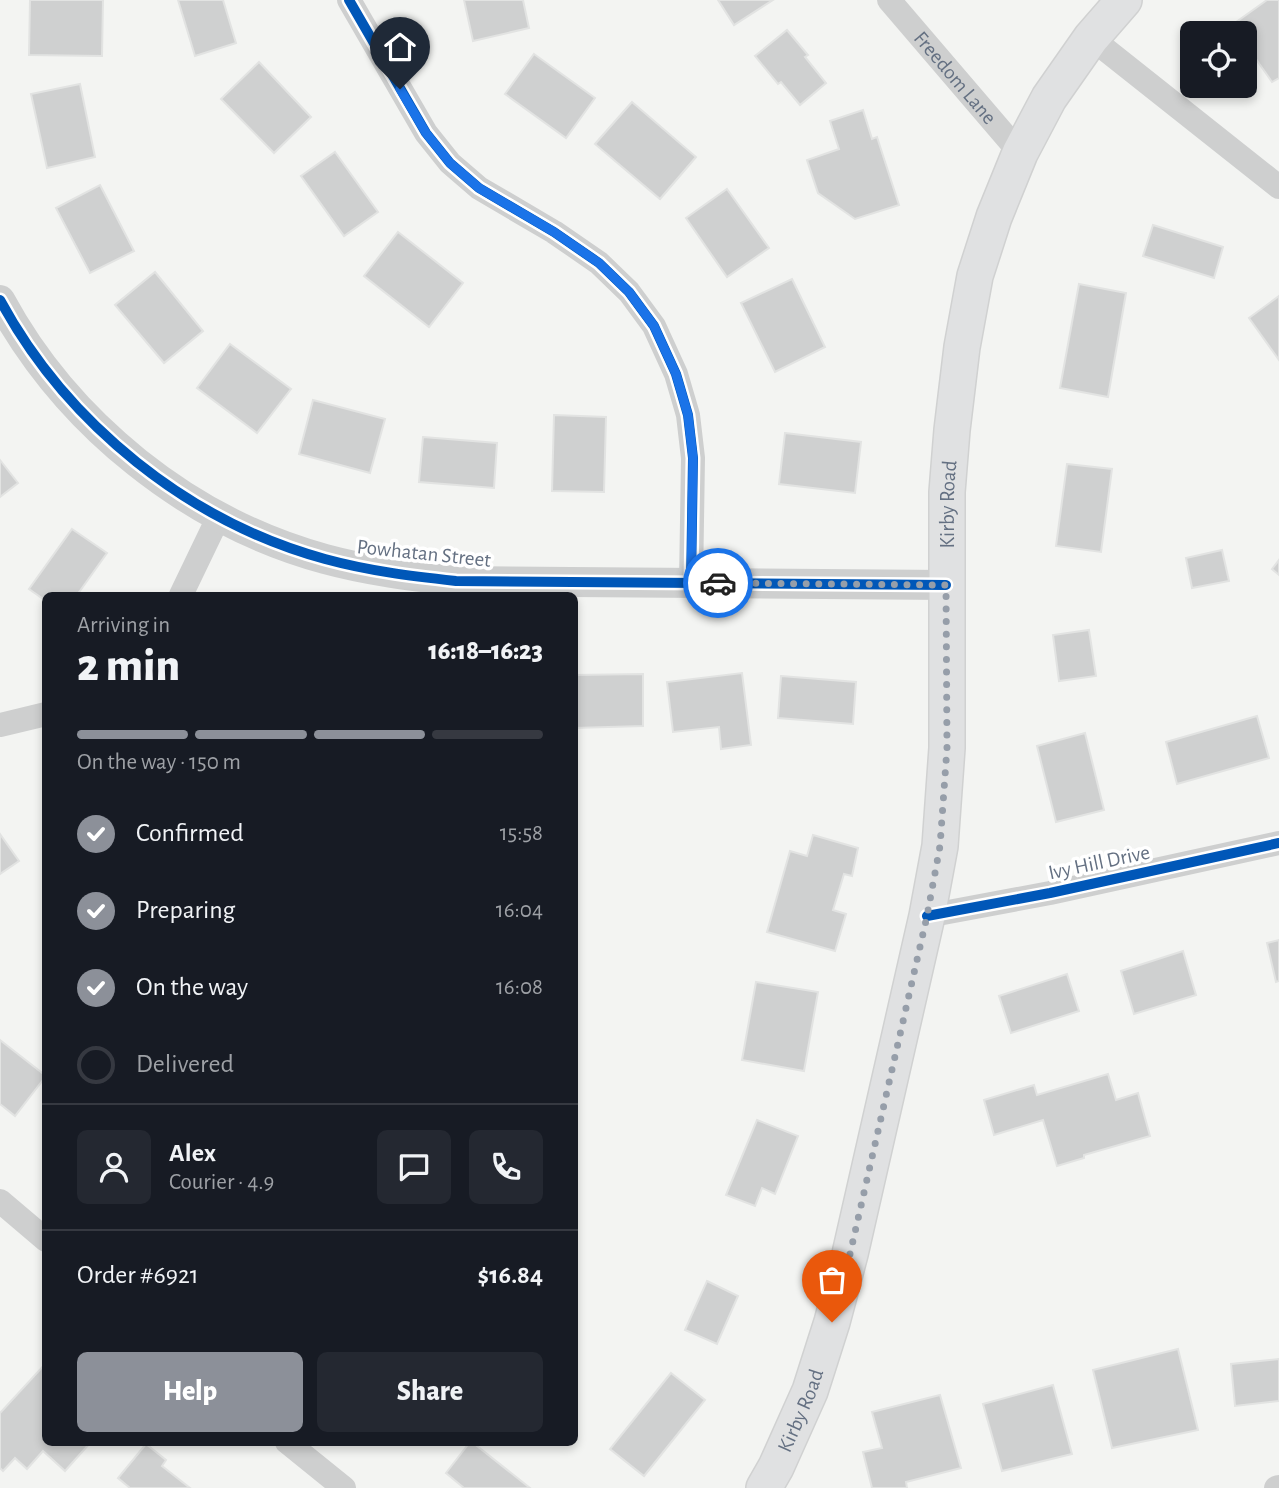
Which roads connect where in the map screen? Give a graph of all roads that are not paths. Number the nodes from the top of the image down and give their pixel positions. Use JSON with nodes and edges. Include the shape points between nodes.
{"nodes":[{"id":1,"x":349,"y":0,"type":"edge"},
{"id":2,"x":889,"y":0,"type":"edge"},
{"id":3,"x":1124,"y":0,"type":"edge"},
{"id":4,"x":1091,"y":38,"type":"junction"},
{"id":5,"x":1020,"y":153,"type":"junction"},
{"id":6,"x":1279,"y":187,"type":"edge"},
{"id":7,"x":0,"y":300,"type":"edge"},
{"id":8,"x":219,"y":516,"type":"junction"},
{"id":9,"x":691,"y":583,"type":"junction"},
{"id":10,"x":946,"y":585,"type":"junction"},
{"id":11,"x":182,"y":592,"type":"edge"},
{"id":12,"x":42,"y":714,"type":"edge"},
{"id":13,"x":0,"y":725,"type":"edge"},
{"id":14,"x":1279,"y":843,"type":"edge"},
{"id":15,"x":927,"y":916,"type":"junction"},
{"id":16,"x":0,"y":1201,"type":"edge"},
{"id":17,"x":42,"y":1237,"type":"edge"},
{"id":18,"x":292,"y":1446,"type":"edge"},
{"id":19,"x":344,"y":1488,"type":"edge"},
{"id":20,"x":764,"y":1488,"type":"edge"}],
"edges":[{"from":1,"to":9,"type":"street","via":[[426,133],[450,163],[479,188],[599,263],[629,292],[654,326],[688,415],[693,458]]},
{"from":2,"to":5,"type":"street","name":"Freedom Lane"},
{"from":3,"to":4,"type":"main road","name":"Kirby Road"},
{"from":4,"to":5,"type":"main road","name":"Kirby Road","via":[[1049,98]]},
{"from":4,"to":6,"type":"street"},
{"from":5,"to":10,"type":"main road","name":"Kirby Road","via":[[975,276],[962,347],[947,492]]},
{"from":7,"to":8,"type":"street","name":"Powhatan Street","via":[[37,359],[77,407],[123,451]]},
{"from":8,"to":9,"type":"street","name":"Powhatan Street","via":[[323,558],[382,572],[456,581]]},
{"from":8,"to":11,"type":"street"},
{"from":9,"to":10,"type":"street","name":"Powhatan Street"},
{"from":10,"to":15,"type":"main road","name":"Kirby Road","via":[[947,748],[940,846]]},
{"from":12,"to":13,"type":"street"},
{"from":14,"to":15,"type":"street","name":"Ivy Hill Drive"},
{"from":15,"to":20,"type":"main road","name":"Kirby Road","via":[[832,1322],[810,1391]]},
{"from":16,"to":17,"type":"street"},
{"from":18,"to":19,"type":"street"}]}
